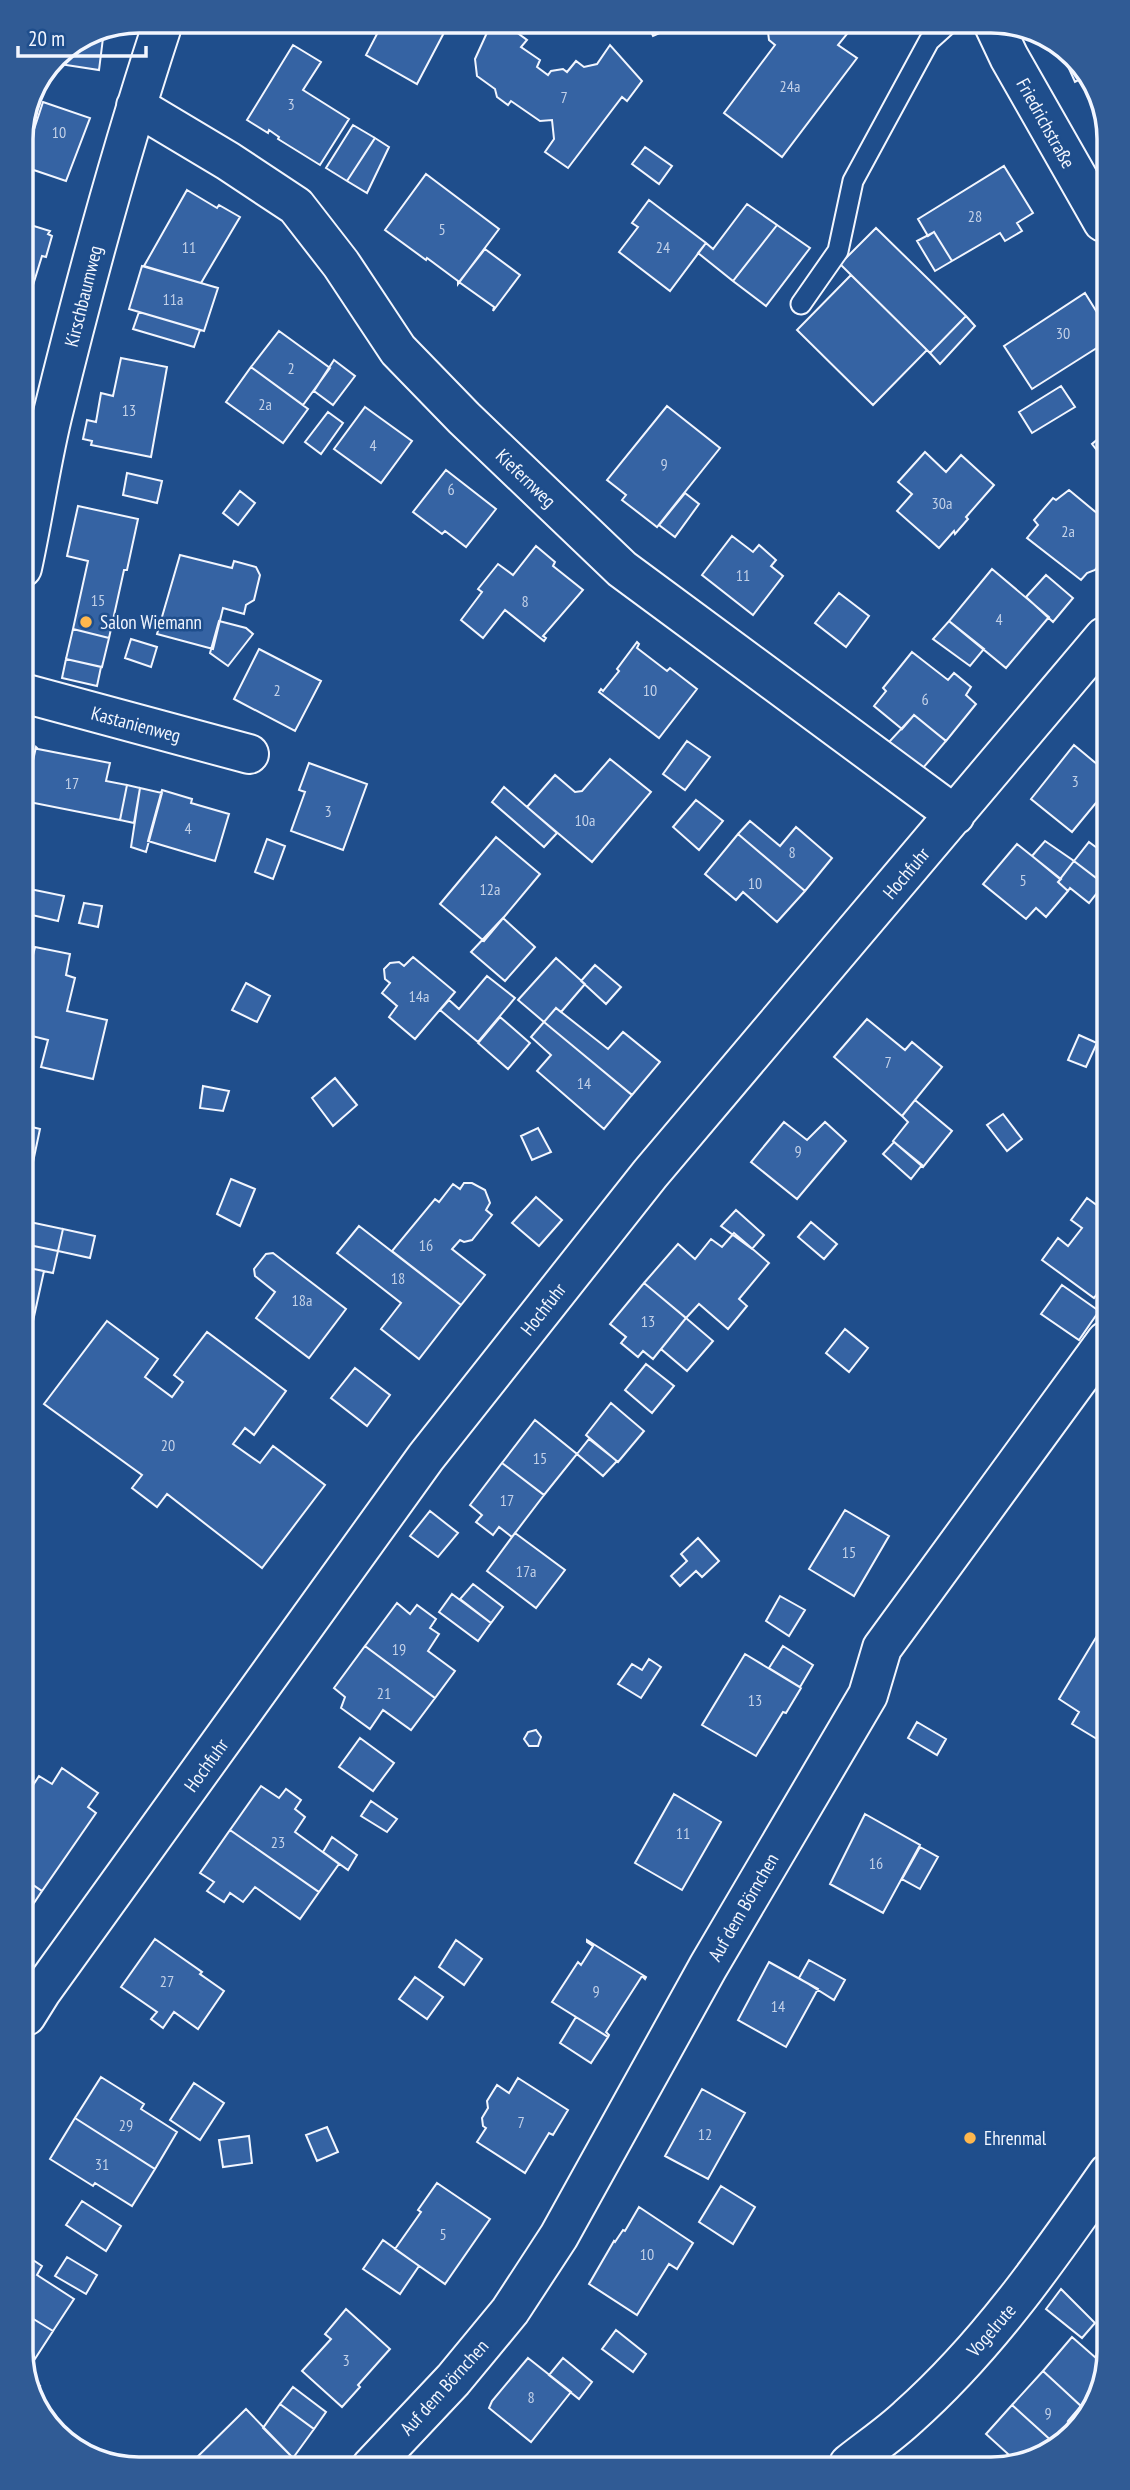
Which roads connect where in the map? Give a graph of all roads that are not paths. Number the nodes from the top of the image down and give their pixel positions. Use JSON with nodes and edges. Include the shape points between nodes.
{"nodes":[{"id":1,"x":160,"y":33,"type":"edge"},
{"id":2,"x":938,"y":33,"type":"edge"},
{"id":3,"x":998,"y":33,"type":"edge"},
{"id":4,"x":136,"y":106,"type":"junction"},
{"id":5,"x":1097,"y":211,"type":"edge"},
{"id":6,"x":801,"y":304,"type":"dead end"},
{"id":7,"x":33,"y":512,"type":"edge"},
{"id":8,"x":1097,"y":645,"type":"edge"},
{"id":9,"x":33,"y":696,"type":"edge"},
{"id":10,"x":249,"y":754,"type":"dead end"},
{"id":11,"x":955,"y":815,"type":"junction"},
{"id":12,"x":1097,"y":1353,"type":"edge"},
{"id":13,"x":33,"y":2005,"type":"edge"},
{"id":14,"x":1097,"y":2188,"type":"edge"},
{"id":15,"x":380,"y":2457,"type":"edge"},
{"id":16,"x":858,"y":2457,"type":"edge"}],
"edges":[{"from":1,"to":4,"type":"street","name":"Kirschbaumweg"},
{"from":2,"to":6,"type":"lane","via":[[929,41],[853,181],[838,251]]},
{"from":3,"to":5,"type":"street","name":"Friedrichstraße"},
{"from":4,"to":7,"type":"street","name":"Kirschbaumweg","via":[[51,420]]},
{"from":4,"to":11,"type":"street","name":"Kiefernweg","via":[[296,205],[398,351],[622,569]]},
{"from":8,"to":11,"type":"street","name":"Hochfuhr"},
{"from":9,"to":10,"type":"street","name":"Kastanienweg"},
{"from":11,"to":13,"type":"street","name":"Hochfuhr","via":[[650,1174],[426,1457]]},
{"from":12,"to":15,"type":"street","name":"Auf dem Börnchen","via":[[882,1648],[868,1695],[708,1967],[559,2236],[510,2311]]},
{"from":14,"to":16,"type":"street","name":"Vogelrute","via":[[1007,2313],[909,2417]]}]}
